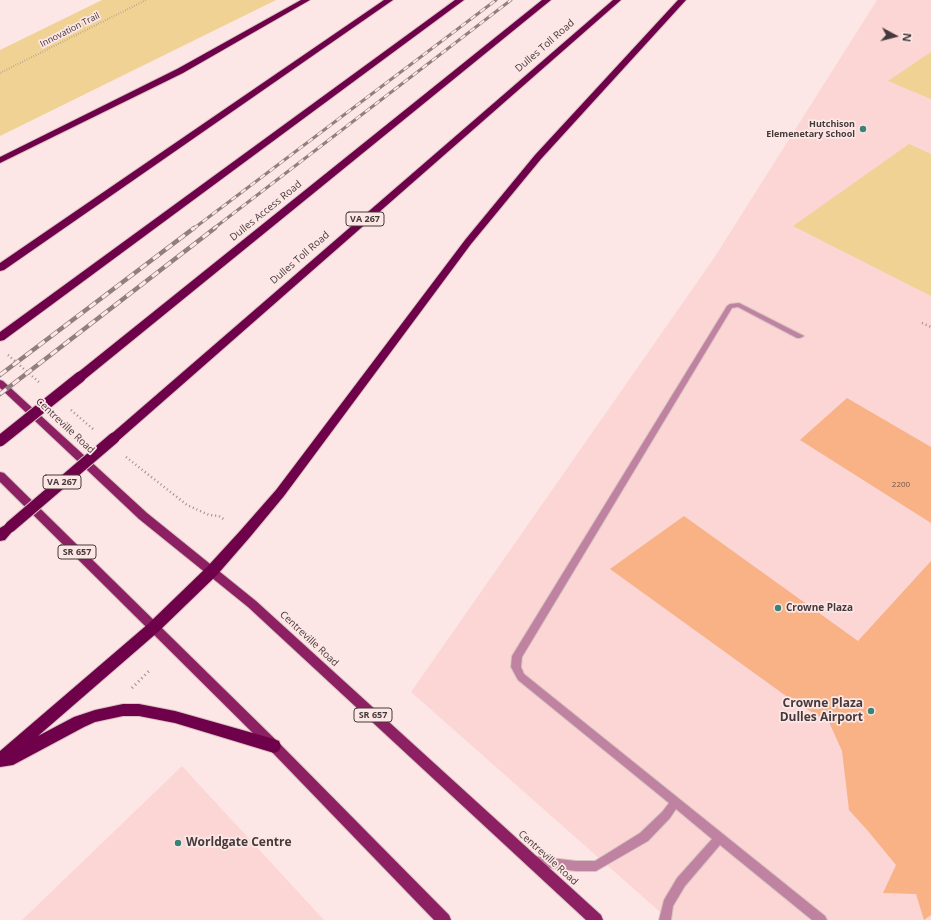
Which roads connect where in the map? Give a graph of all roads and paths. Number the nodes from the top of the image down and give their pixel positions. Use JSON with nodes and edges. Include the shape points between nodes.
{"nodes":[{"id":1,"x":146,"y":0,"type":"edge"},
{"id":2,"x":306,"y":0,"type":"edge"},
{"id":3,"x":389,"y":0,"type":"edge"},
{"id":4,"x":460,"y":0,"type":"edge"},
{"id":5,"x":547,"y":0,"type":"edge"},
{"id":6,"x":617,"y":0,"type":"edge"},
{"id":7,"x":682,"y":0,"type":"edge"},
{"id":8,"x":0,"y":73,"type":"edge"},
{"id":9,"x":0,"y":160,"type":"edge"},
{"id":10,"x":0,"y":268,"type":"edge"},
{"id":11,"x":922,"y":323,"type":"dead end"},
{"id":12,"x":931,"y":327,"type":"edge"},
{"id":13,"x":800,"y":336,"type":"dead end"},
{"id":14,"x":0,"y":337,"type":"edge"},
{"id":15,"x":0,"y":383,"type":"edge"},
{"id":16,"x":0,"y":441,"type":"edge"},
{"id":17,"x":0,"y":476,"type":"edge"},
{"id":18,"x":0,"y":536,"type":"edge"},
{"id":19,"x":212,"y":571,"type":"junction"},
{"id":20,"x":153,"y":628,"type":"junction"},
{"id":21,"x":150,"y":670,"type":"dead end"},
{"id":22,"x":130,"y":689,"type":"dead end"},
{"id":23,"x":274,"y":746,"type":"junction"},
{"id":24,"x":0,"y":760,"type":"edge"},
{"id":25,"x":0,"y":764,"type":"edge"},
{"id":26,"x":675,"y":803,"type":"junction"},
{"id":27,"x":719,"y":839,"type":"junction"},
{"id":28,"x":531,"y":861,"type":"junction"},
{"id":29,"x":444,"y":920,"type":"edge"},
{"id":30,"x":596,"y":920,"type":"edge"},
{"id":31,"x":665,"y":920,"type":"edge"},
{"id":32,"x":821,"y":920,"type":"edge"}],
"edges":[{"from":1,"to":8,"type":"path","name":"Innovation Trail"},
{"from":2,"to":9,"type":"highway","via":[[180,71]]},
{"from":3,"to":10,"type":"highway"},
{"from":4,"to":14,"type":"highway"},
{"from":5,"to":16,"type":"highway","name":"Dulles Access Road","bridge":true},
{"from":6,"to":18,"type":"highway","name":"Dulles Toll Road","number":"VA 267","bridge":true},
{"from":7,"to":19,"type":"highway","via":[[538,157],[442,274],[280,492]]},
{"from":11,"to":12,"type":"path"},
{"from":13,"to":26,"type":"lane","via":[[740,305],[730,306],[518,656],[516,668],[521,678]]},
{"from":15,"to":19,"type":"main road","name":"Centreville Road","number":"SR 657","via":[[143,516]]},
{"from":17,"to":20,"type":"main road","number":"SR 657"},
{"from":19,"to":20,"type":"highway"},
{"from":19,"to":28,"type":"main road","name":"Centreville Road","number":"SR 657","via":[[252,604]]},
{"from":20,"to":23,"type":"main road","number":"SR 657"},
{"from":20,"to":24,"type":"highway"},
{"from":21,"to":22,"type":"path"},
{"from":23,"to":25,"type":"highway","via":[[175,717],[139,710],[123,710],[79,722]]},
{"from":23,"to":29,"type":"main road","number":"SR 657"},
{"from":26,"to":27,"type":"lane"},
{"from":26,"to":28,"type":"lane","via":[[644,837],[596,866]]},
{"from":27,"to":31,"type":"lane","via":[[681,882],[668,904]]},
{"from":27,"to":32,"type":"lane"},
{"from":28,"to":30,"type":"main road","name":"Centreville Road","number":"SR 657"}]}
